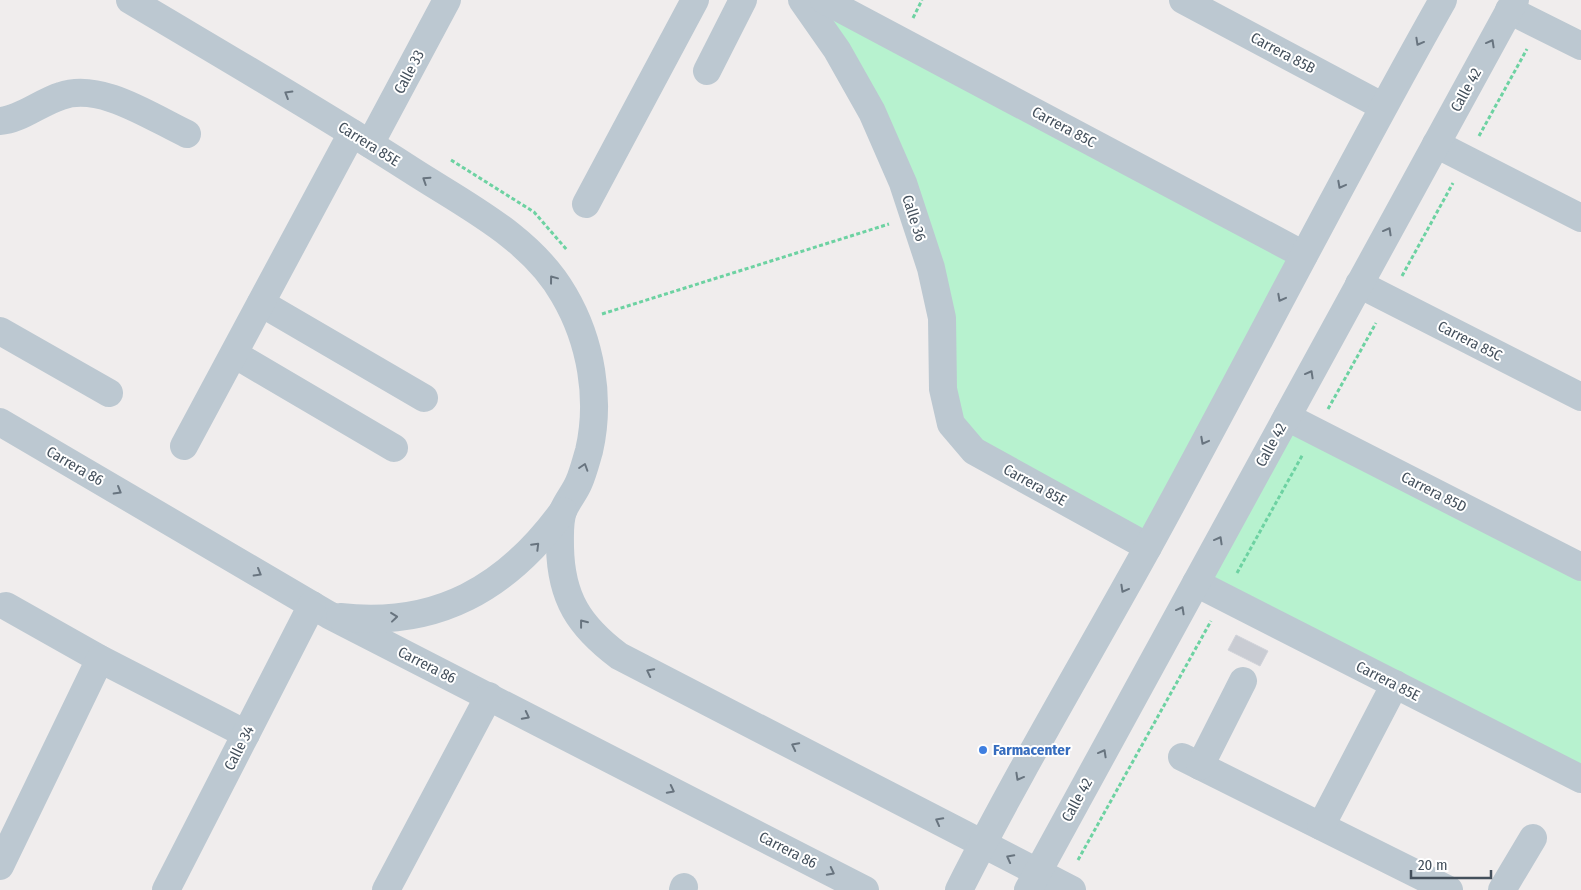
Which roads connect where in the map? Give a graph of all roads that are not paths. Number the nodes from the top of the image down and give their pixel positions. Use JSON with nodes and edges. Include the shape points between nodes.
{"nodes":[{"id":1,"x":130,"y":0,"type":"edge"},
{"id":2,"x":447,"y":0,"type":"edge"},
{"id":3,"x":695,"y":0,"type":"edge"},
{"id":4,"x":744,"y":0,"type":"edge"},
{"id":5,"x":802,"y":0,"type":"edge"},
{"id":6,"x":824,"y":0,"type":"edge"},
{"id":7,"x":1183,"y":0,"type":"edge"},
{"id":8,"x":1442,"y":0,"type":"edge"},
{"id":9,"x":1512,"y":5,"type":"edge"},
{"id":10,"x":1581,"y":46,"type":"edge"},
{"id":11,"x":707,"y":71,"type":"dead end"},
{"id":12,"x":1382,"y":106,"type":"junction"},
{"id":13,"x":0,"y":121,"type":"edge"},
{"id":14,"x":187,"y":134,"type":"dead end"},
{"id":15,"x":361,"y":138,"type":"junction"},
{"id":16,"x":1436,"y":144,"type":"junction"},
{"id":17,"x":586,"y":204,"type":"dead end"},
{"id":18,"x":1581,"y":218,"type":"edge"},
{"id":19,"x":1304,"y":255,"type":"junction"},
{"id":20,"x":1359,"y":284,"type":"junction"},
{"id":21,"x":261,"y":303,"type":"junction"},
{"id":22,"x":0,"y":331,"type":"edge"},
{"id":23,"x":234,"y":354,"type":"junction"},
{"id":24,"x":109,"y":393,"type":"dead end"},
{"id":25,"x":1581,"y":397,"type":"edge"},
{"id":26,"x":424,"y":398,"type":"dead end"},
{"id":27,"x":1286,"y":417,"type":"junction"},
{"id":28,"x":0,"y":422,"type":"edge"},
{"id":29,"x":184,"y":446,"type":"dead end"},
{"id":30,"x":394,"y":448,"type":"dead end"},
{"id":31,"x":974,"y":451,"type":"joint"},
{"id":32,"x":563,"y":511,"type":"junction"},
{"id":33,"x":1148,"y":547,"type":"junction"},
{"id":34,"x":1581,"y":567,"type":"edge"},
{"id":35,"x":1196,"y":583,"type":"junction"},
{"id":36,"x":6,"y":606,"type":"dead end"},
{"id":37,"x":320,"y":610,"type":"junction"},
{"id":38,"x":100,"y":659,"type":"junction"},
{"id":39,"x":1243,"y":681,"type":"dead end"},
{"id":40,"x":1395,"y":684,"type":"junction"},
{"id":41,"x":489,"y":696,"type":"junction"},
{"id":42,"x":246,"y":734,"type":"junction"},
{"id":43,"x":1581,"y":779,"type":"edge"},
{"id":44,"x":1321,"y":826,"type":"junction"},
{"id":45,"x":1533,"y":838,"type":"dead end"},
{"id":46,"x":982,"y":844,"type":"junction"},
{"id":47,"x":0,"y":866,"type":"edge"},
{"id":48,"x":1033,"y":881,"type":"edge"},
{"id":49,"x":166,"y":890,"type":"edge"},
{"id":50,"x":386,"y":890,"type":"edge"},
{"id":51,"x":865,"y":890,"type":"edge"},
{"id":52,"x":959,"y":890,"type":"edge"},
{"id":53,"x":1072,"y":890,"type":"edge"},
{"id":54,"x":1449,"y":890,"type":"edge"},
{"id":55,"x":1502,"y":890,"type":"edge"}],
"edges":[{"from":15,"to":1,"type":"street","name":"Carrera 85E","one_way":true},
{"from":2,"to":15,"type":"street","name":"Calle 33"},
{"from":3,"to":17,"type":"street"},
{"from":4,"to":11,"type":"street"},
{"from":5,"to":31,"type":"street","name":"Calle 36","via":[[837,50],[872,112],[903,183],[931,268],[942,318],[944,389],[951,424]]},
{"from":6,"to":19,"type":"street","name":"Carrera 85C"},
{"from":7,"to":12,"type":"street","name":"Carrera 85B"},
{"from":8,"to":12,"type":"street","one_way":true},
{"from":9,"to":10,"type":"street"},
{"from":16,"to":9,"type":"street","name":"Calle 42","one_way":true},
{"from":12,"to":19,"type":"street","one_way":true},
{"from":13,"to":14,"type":"street","via":[[62,95],[82,92],[106,96]]},
{"from":15,"to":21,"type":"street","name":"Calle 33"},
{"from":32,"to":15,"type":"street","name":"Carrera 85E","one_way":true,"via":[[579,482],[589,451],[594,418],[594,385],[588,353],[590,317],[563,293],[539,260],[502,228]]},
{"from":16,"to":18,"type":"street"},
{"from":20,"to":16,"type":"street","name":"Calle 42","one_way":true},
{"from":19,"to":33,"type":"street","one_way":true},
{"from":20,"to":25,"type":"street","name":"Carrera 85C"},
{"from":27,"to":20,"type":"street","name":"Calle 42","one_way":true},
{"from":21,"to":23,"type":"street","name":"Calle 33"},
{"from":21,"to":26,"type":"street"},
{"from":22,"to":24,"type":"street"},
{"from":23,"to":29,"type":"street","name":"Calle 33"},
{"from":23,"to":30,"type":"street"},
{"from":27,"to":34,"type":"street","name":"Carrera 85D"},
{"from":35,"to":27,"type":"street","name":"Calle 42","one_way":true},
{"from":28,"to":37,"type":"street","name":"Carrera 86","one_way":true},
{"from":31,"to":33,"type":"street","name":"Carrera 85E"},
{"from":37,"to":32,"type":"street","one_way":true,"via":[[362,619],[396,618],[462,600],[492,584],[519,563],[543,539]]},
{"from":46,"to":32,"type":"street","one_way":true,"via":[[619,656],[595,638],[576,615],[565,587],[560,558]]},
{"from":33,"to":46,"type":"street","one_way":true},
{"from":35,"to":40,"type":"street","name":"Carrera 85E"},
{"from":48,"to":35,"type":"street","name":"Calle 42","one_way":true},
{"from":36,"to":38,"type":"street"},
{"from":37,"to":41,"type":"street","name":"Carrera 86"},
{"from":37,"to":42,"type":"street","name":"Calle 34"},
{"from":38,"to":42,"type":"street"},
{"from":38,"to":47,"type":"street"},
{"from":39,"to":44,"type":"street","via":[[1191,762]]},
{"from":40,"to":43,"type":"street","name":"Carrera 85E"},
{"from":40,"to":44,"type":"street"},
{"from":41,"to":50,"type":"street"},
{"from":41,"to":51,"type":"street","name":"Carrera 86","one_way":true},
{"from":42,"to":49,"type":"street","name":"Calle 34"},
{"from":44,"to":54,"type":"street"},
{"from":45,"to":55,"type":"street"},
{"from":48,"to":46,"type":"street","one_way":true},
{"from":46,"to":52,"type":"street"},
{"from":48,"to":53,"type":"street"}]}
